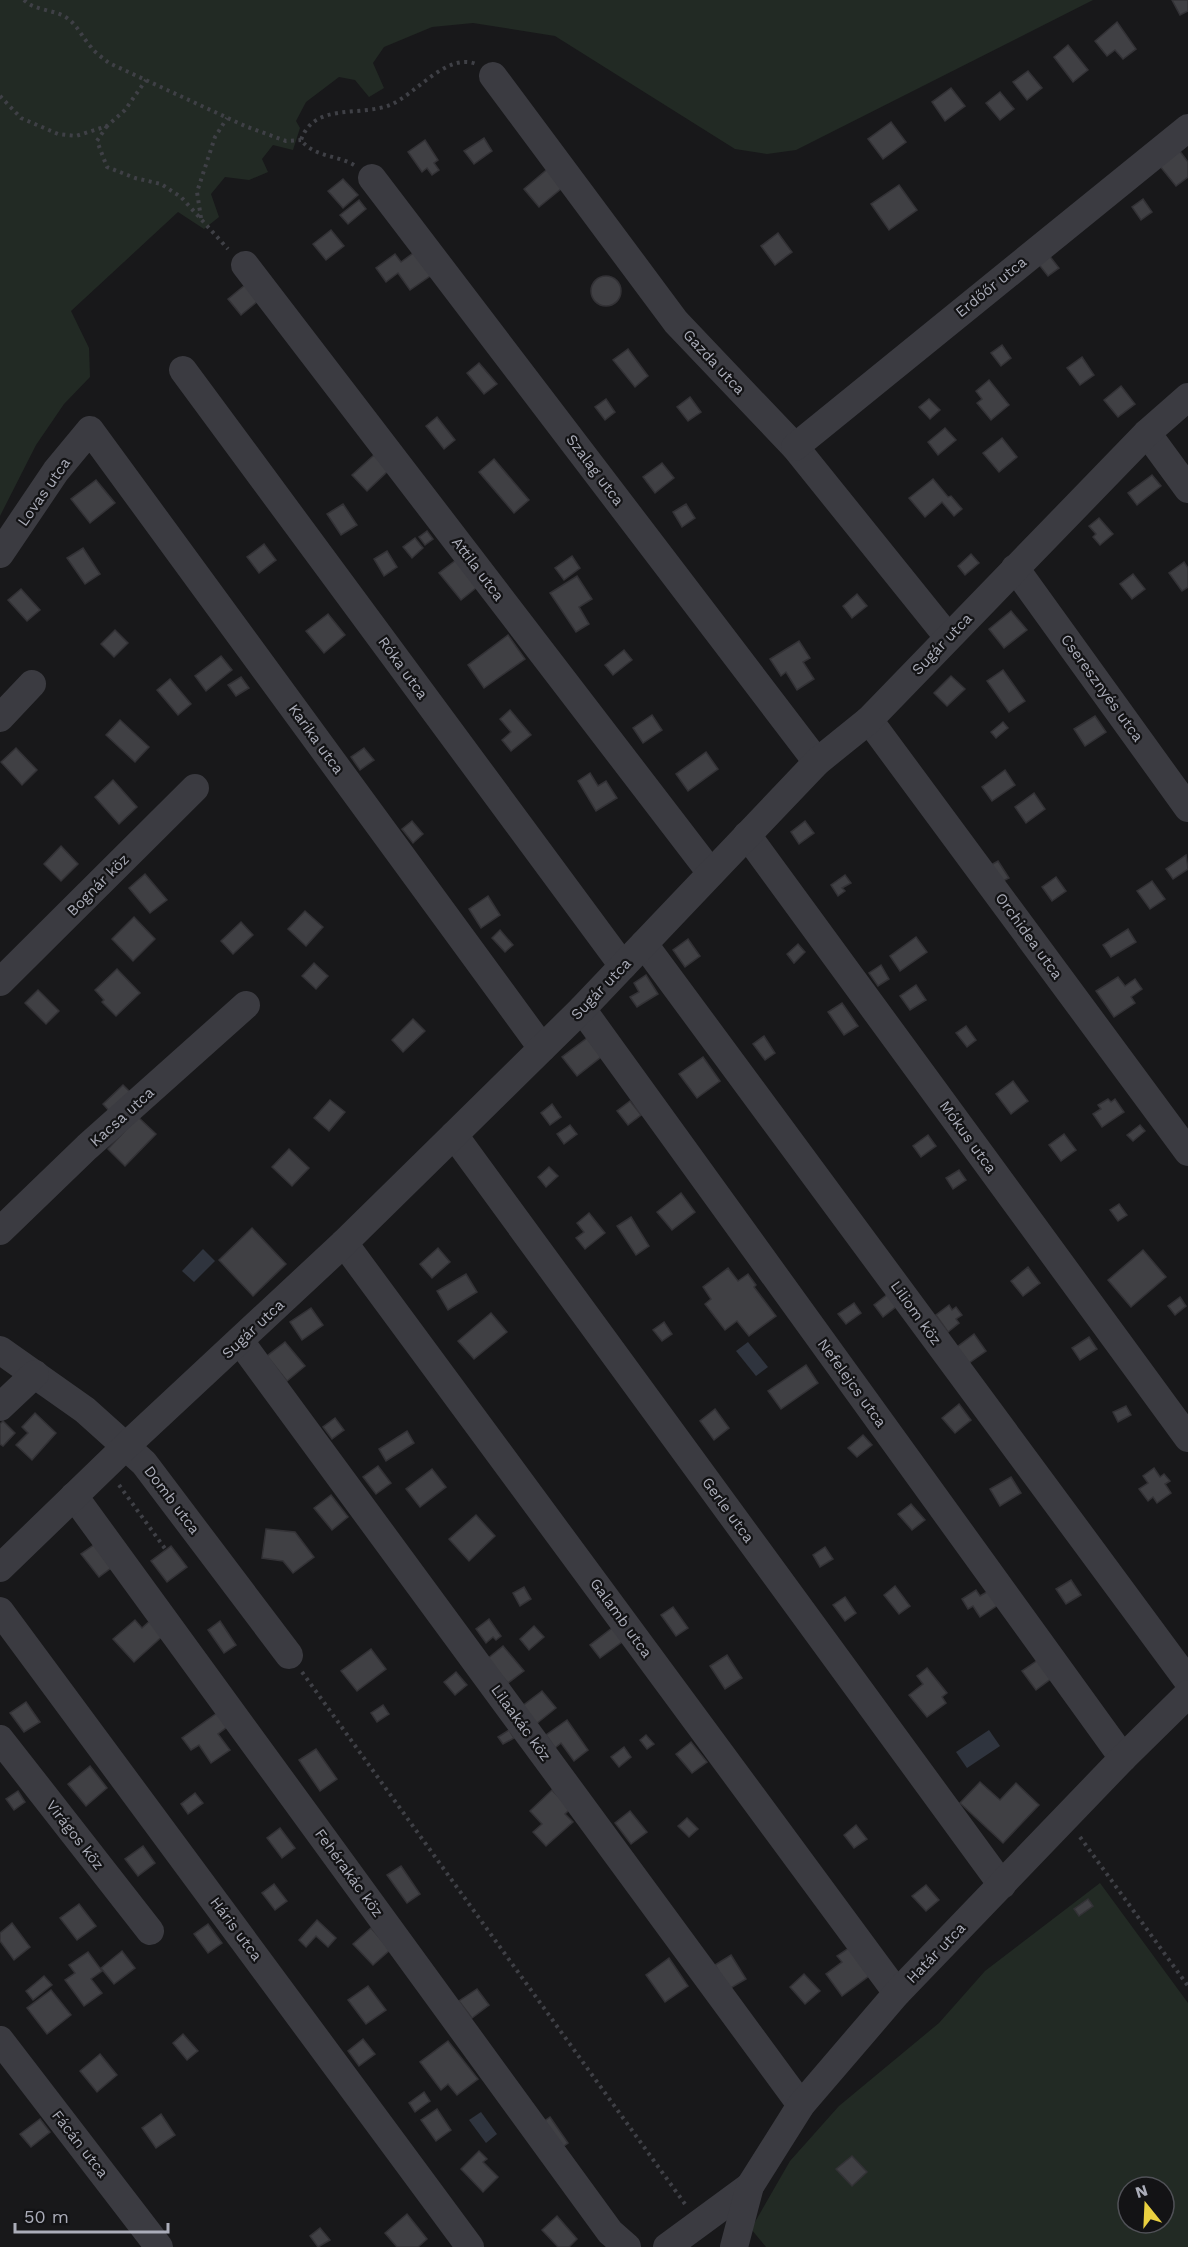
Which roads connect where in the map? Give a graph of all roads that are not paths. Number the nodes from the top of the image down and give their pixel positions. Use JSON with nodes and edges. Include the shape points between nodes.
{"nodes":[{"id":1,"x":493,"y":76,"type":"road end"},
{"id":2,"x":1188,"y":128,"type":"edge"},
{"id":3,"x":372,"y":177,"type":"road end"},
{"id":4,"x":246,"y":265,"type":"road end"},
{"id":5,"x":183,"y":370,"type":"dead end"},
{"id":6,"x":1188,"y":397,"type":"edge"},
{"id":7,"x":90,"y":430,"type":"joint"},
{"id":8,"x":1147,"y":433,"type":"junction"},
{"id":9,"x":795,"y":447,"type":"junction"},
{"id":10,"x":1188,"y":489,"type":"edge"},
{"id":11,"x":0,"y":554,"type":"edge"},
{"id":12,"x":1015,"y":568,"type":"junction"},
{"id":13,"x":948,"y":637,"type":"junction"},
{"id":14,"x":32,"y":684,"type":"dead end"},
{"id":15,"x":0,"y":718,"type":"edge"},
{"id":16,"x":869,"y":720,"type":"junction"},
{"id":17,"x":817,"y":762,"type":"junction"},
{"id":18,"x":195,"y":788,"type":"dead end"},
{"id":19,"x":1188,"y":808,"type":"edge"},
{"id":20,"x":747,"y":835,"type":"junction"},
{"id":21,"x":711,"y":873,"type":"junction"},
{"id":22,"x":644,"y":944,"type":"junction"},
{"id":23,"x":623,"y":966,"type":"junction"},
{"id":24,"x":0,"y":982,"type":"edge"},
{"id":25,"x":246,"y":1005,"type":"dead end"},
{"id":26,"x":582,"y":1008,"type":"junction"},
{"id":27,"x":542,"y":1048,"type":"junction"},
{"id":28,"x":454,"y":1135,"type":"junction"},
{"id":29,"x":1188,"y":1152,"type":"edge"},
{"id":30,"x":0,"y":1231,"type":"edge"},
{"id":31,"x":344,"y":1243,"type":"junction"},
{"id":32,"x":240,"y":1341,"type":"junction"},
{"id":33,"x":0,"y":1350,"type":"edge"},
{"id":34,"x":35,"y":1374,"type":"junction"},
{"id":35,"x":0,"y":1407,"type":"edge"},
{"id":36,"x":1188,"y":1438,"type":"edge"},
{"id":37,"x":125,"y":1447,"type":"junction"},
{"id":38,"x":74,"y":1496,"type":"junction"},
{"id":39,"x":0,"y":1568,"type":"edge"},
{"id":40,"x":0,"y":1611,"type":"edge"},
{"id":41,"x":289,"y":1655,"type":"road end"},
{"id":42,"x":1186,"y":1696,"type":"edge"},
{"id":43,"x":0,"y":1739,"type":"edge"},
{"id":44,"x":1123,"y":1758,"type":"junction"},
{"id":45,"x":1002,"y":1885,"type":"junction"},
{"id":46,"x":150,"y":1931,"type":"dead end"},
{"id":47,"x":897,"y":1993,"type":"junction"},
{"id":48,"x":0,"y":2040,"type":"edge"},
{"id":49,"x":801,"y":2105,"type":"junction"},
{"id":50,"x":750,"y":2186,"type":"junction"},
{"id":51,"x":159,"y":2247,"type":"edge"},
{"id":52,"x":470,"y":2247,"type":"edge"},
{"id":53,"x":627,"y":2247,"type":"edge"},
{"id":54,"x":667,"y":2247,"type":"edge"},
{"id":55,"x":734,"y":2247,"type":"edge"}],
"edges":[{"from":1,"to":9,"type":"street","name":"Gazda utca","via":[[676,322]]},
{"from":2,"to":9,"type":"street","name":"Erdőőr utca"},
{"from":3,"to":17,"type":"street","name":"Szalag utca"},
{"from":4,"to":21,"type":"street","name":"Attila utca"},
{"from":5,"to":23,"type":"street","name":"Róka utca"},
{"from":6,"to":8,"type":"street","name":"Sugár utca"},
{"from":7,"to":11,"type":"street","name":"Lovas utca","via":[[56,471]]},
{"from":7,"to":27,"type":"street","name":"Karika utca"},
{"from":8,"to":10,"type":"street"},
{"from":8,"to":12,"type":"street","name":"Sugár utca"},
{"from":9,"to":13,"type":"street","name":"Gazda utca"},
{"from":12,"to":13,"type":"street","name":"Sugár utca"},
{"from":12,"to":19,"type":"street","name":"Cseresznyés utca"},
{"from":13,"to":16,"type":"street","name":"Sugár utca"},
{"from":14,"to":15,"type":"street"},
{"from":16,"to":17,"type":"street","name":"Sugár utca"},
{"from":16,"to":29,"type":"street","name":"Orchidea utca"},
{"from":17,"to":20,"type":"street","name":"Sugár utca"},
{"from":18,"to":24,"type":"street","name":"Bognár köz"},
{"from":20,"to":21,"type":"street","name":"Sugár utca"},
{"from":20,"to":36,"type":"street","name":"Mókus utca"},
{"from":21,"to":22,"type":"street","name":"Sugár utca"},
{"from":22,"to":23,"type":"street","name":"Sugár utca"},
{"from":22,"to":42,"type":"street","name":"Liliom köz"},
{"from":23,"to":26,"type":"street","name":"Sugár utca"},
{"from":25,"to":30,"type":"street","name":"Kacsa utca"},
{"from":26,"to":27,"type":"street","name":"Sugár utca"},
{"from":26,"to":44,"type":"street","name":"Nefelejcs utca"},
{"from":27,"to":28,"type":"street","name":"Sugár utca"},
{"from":28,"to":31,"type":"street","name":"Sugár utca"},
{"from":28,"to":45,"type":"street","name":"Gerle utca"},
{"from":31,"to":32,"type":"street","name":"Sugár utca"},
{"from":31,"to":47,"type":"street","name":"Galamb utca"},
{"from":32,"to":37,"type":"street","name":"Sugár utca"},
{"from":32,"to":49,"type":"street","name":"Lilaakác köz"},
{"from":33,"to":34,"type":"street","name":"Domb utca"},
{"from":34,"to":35,"type":"street"},
{"from":34,"to":37,"type":"street","name":"Domb utca","via":[[85,1410]]},
{"from":37,"to":38,"type":"street","name":"Sugár utca"},
{"from":37,"to":41,"type":"street","name":"Domb utca","via":[[144,1463]]},
{"from":38,"to":39,"type":"street","name":"Sugár utca"},
{"from":38,"to":53,"type":"street","name":"Fehérakác köz","via":[[610,2232]]},
{"from":40,"to":52,"type":"street","name":"Háris utca"},
{"from":42,"to":44,"type":"street","name":"Határ utca"},
{"from":43,"to":46,"type":"street","name":"Virágos köz"},
{"from":44,"to":45,"type":"street","name":"Határ utca"},
{"from":45,"to":47,"type":"street","name":"Határ utca"},
{"from":47,"to":49,"type":"street","name":"Határ utca"},
{"from":48,"to":51,"type":"street","name":"Fácán utca"},
{"from":49,"to":50,"type":"street","name":"Határ utca"},
{"from":50,"to":54,"type":"street"},
{"from":50,"to":55,"type":"street","name":"Határ utca"}]}
